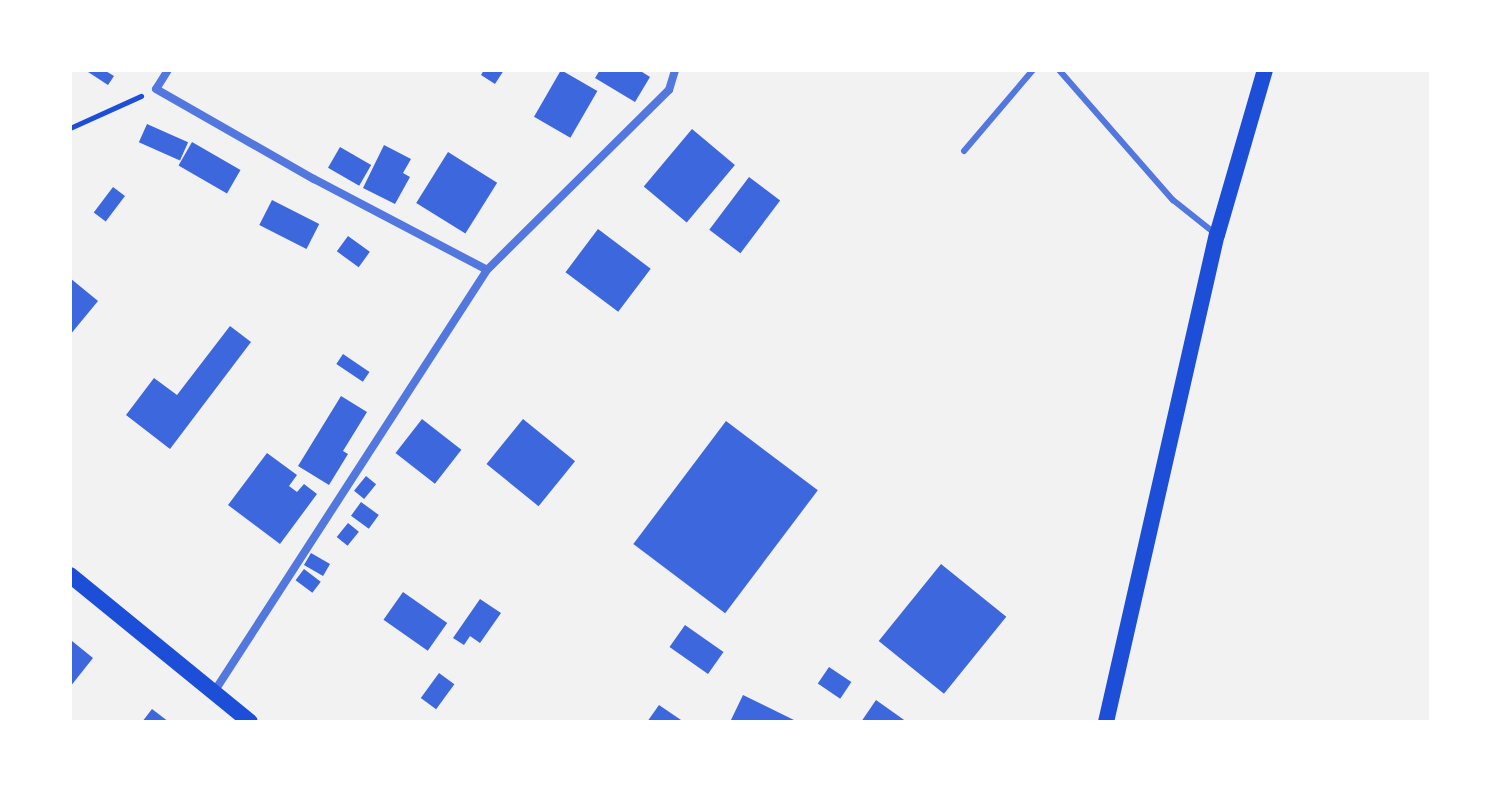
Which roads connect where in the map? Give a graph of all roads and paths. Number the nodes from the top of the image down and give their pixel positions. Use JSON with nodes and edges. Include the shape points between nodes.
{"nodes":[{"id":1,"x":168,"y":70,"type":"edge"},
{"id":2,"x":675,"y":70,"type":"edge"},
{"id":3,"x":1033,"y":70,"type":"edge"},
{"id":4,"x":1059,"y":70,"type":"edge"},
{"id":5,"x":1265,"y":70,"type":"edge"},
{"id":6,"x":156,"y":89,"type":"junction"},
{"id":7,"x":70,"y":128,"type":"edge"},
{"id":8,"x":964,"y":151,"type":"dead end"},
{"id":9,"x":1217,"y":235,"type":"junction"},
{"id":10,"x":487,"y":270,"type":"junction"},
{"id":11,"x":70,"y":575,"type":"edge"},
{"id":12,"x":214,"y":693,"type":"junction"},
{"id":13,"x":250,"y":722,"type":"edge"},
{"id":14,"x":1106,"y":722,"type":"edge"}],
"edges":[{"from":1,"to":6,"type":"street"},
{"from":2,"to":10,"type":"street","via":[[669,90]]},
{"from":3,"to":8,"type":"lane"},
{"from":4,"to":9,"type":"lane","via":[[1173,200]]},
{"from":5,"to":9,"type":"main road"},
{"from":6,"to":7,"type":"path"},
{"from":6,"to":10,"type":"street"},
{"from":9,"to":14,"type":"main road"},
{"from":10,"to":12,"type":"street"},
{"from":11,"to":12,"type":"main road"},
{"from":12,"to":13,"type":"main road"}]}
